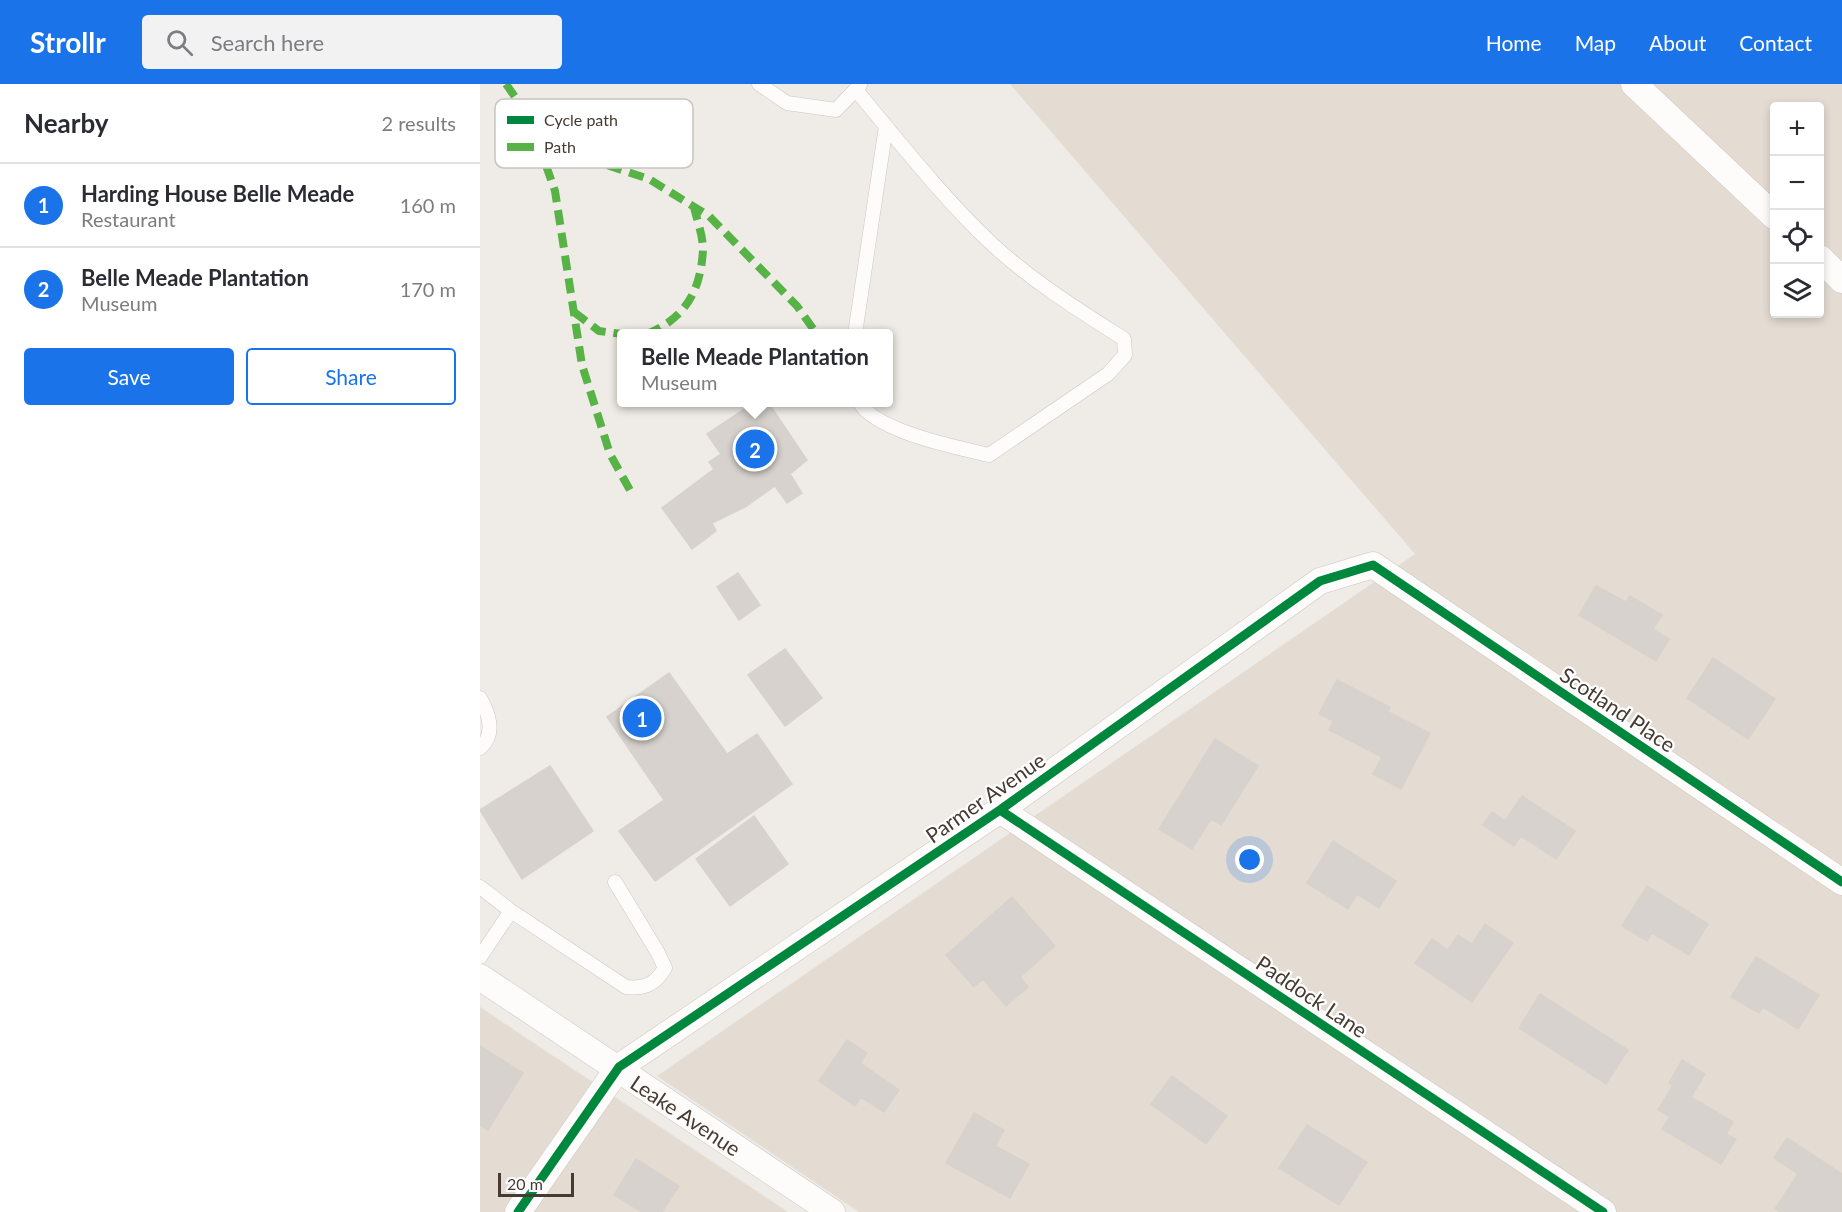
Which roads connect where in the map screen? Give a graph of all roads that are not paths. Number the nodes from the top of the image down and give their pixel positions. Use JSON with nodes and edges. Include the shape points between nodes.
{"nodes":[{"id":1,"x":759,"y":84,"type":"edge"},
{"id":2,"x":1634,"y":84,"type":"edge"},
{"id":3,"x":859,"y":87,"type":"edge"},
{"id":4,"x":886,"y":126,"type":"junction"},
{"id":5,"x":1770,"y":212,"type":"edge"},
{"id":6,"x":1824,"y":262,"type":"edge"},
{"id":7,"x":1842,"y":280,"type":"edge"},
{"id":8,"x":856,"y":329,"type":"edge"},
{"id":9,"x":864,"y":407,"type":"edge"},
{"id":10,"x":1373,"y":565,"type":"joint"},
{"id":11,"x":480,"y":698,"type":"edge"},
{"id":12,"x":480,"y":748,"type":"edge"},
{"id":13,"x":1000,"y":810,"type":"junction"},
{"id":14,"x":615,"y":882,"type":"dead end"},
{"id":15,"x":1842,"y":882,"type":"edge"},
{"id":16,"x":480,"y":887,"type":"edge"},
{"id":17,"x":511,"y":911,"type":"junction"},
{"id":18,"x":480,"y":957,"type":"edge"},
{"id":19,"x":480,"y":977,"type":"edge"},
{"id":20,"x":619,"y":1067,"type":"junction"},
{"id":21,"x":518,"y":1212,"type":"edge"},
{"id":22,"x":832,"y":1212,"type":"edge"},
{"id":23,"x":1603,"y":1212,"type":"edge"}],
"edges":[{"from":1,"to":3,"type":"lane","via":[[787,103],[836,110]]},
{"from":2,"to":5,"type":"street"},
{"from":3,"to":4,"type":"lane"},
{"from":4,"to":8,"type":"lane"},
{"from":4,"to":9,"type":"lane","via":[[994,246],[1078,310],[1124,339],[1125,355],[1108,374],[989,455],[882,423]]},
{"from":6,"to":7,"type":"street"},
{"from":10,"to":13,"type":"street","name":"Parmer Avenue","via":[[1320,580]]},
{"from":10,"to":15,"type":"street","name":"Scotland Place"},
{"from":11,"to":12,"type":"lane","via":[[490,728]]},
{"from":13,"to":20,"type":"street","name":"Parmer Avenue"},
{"from":13,"to":23,"type":"street","name":"Paddock Lane"},
{"from":14,"to":17,"type":"lane","via":[[665,968],[657,981],[638,988],[626,987]]},
{"from":16,"to":17,"type":"lane"},
{"from":17,"to":18,"type":"lane"},
{"from":19,"to":20,"type":"street","name":"Leake Avenue"},
{"from":20,"to":21,"type":"street"},
{"from":20,"to":22,"type":"street","name":"Leake Avenue"}]}
